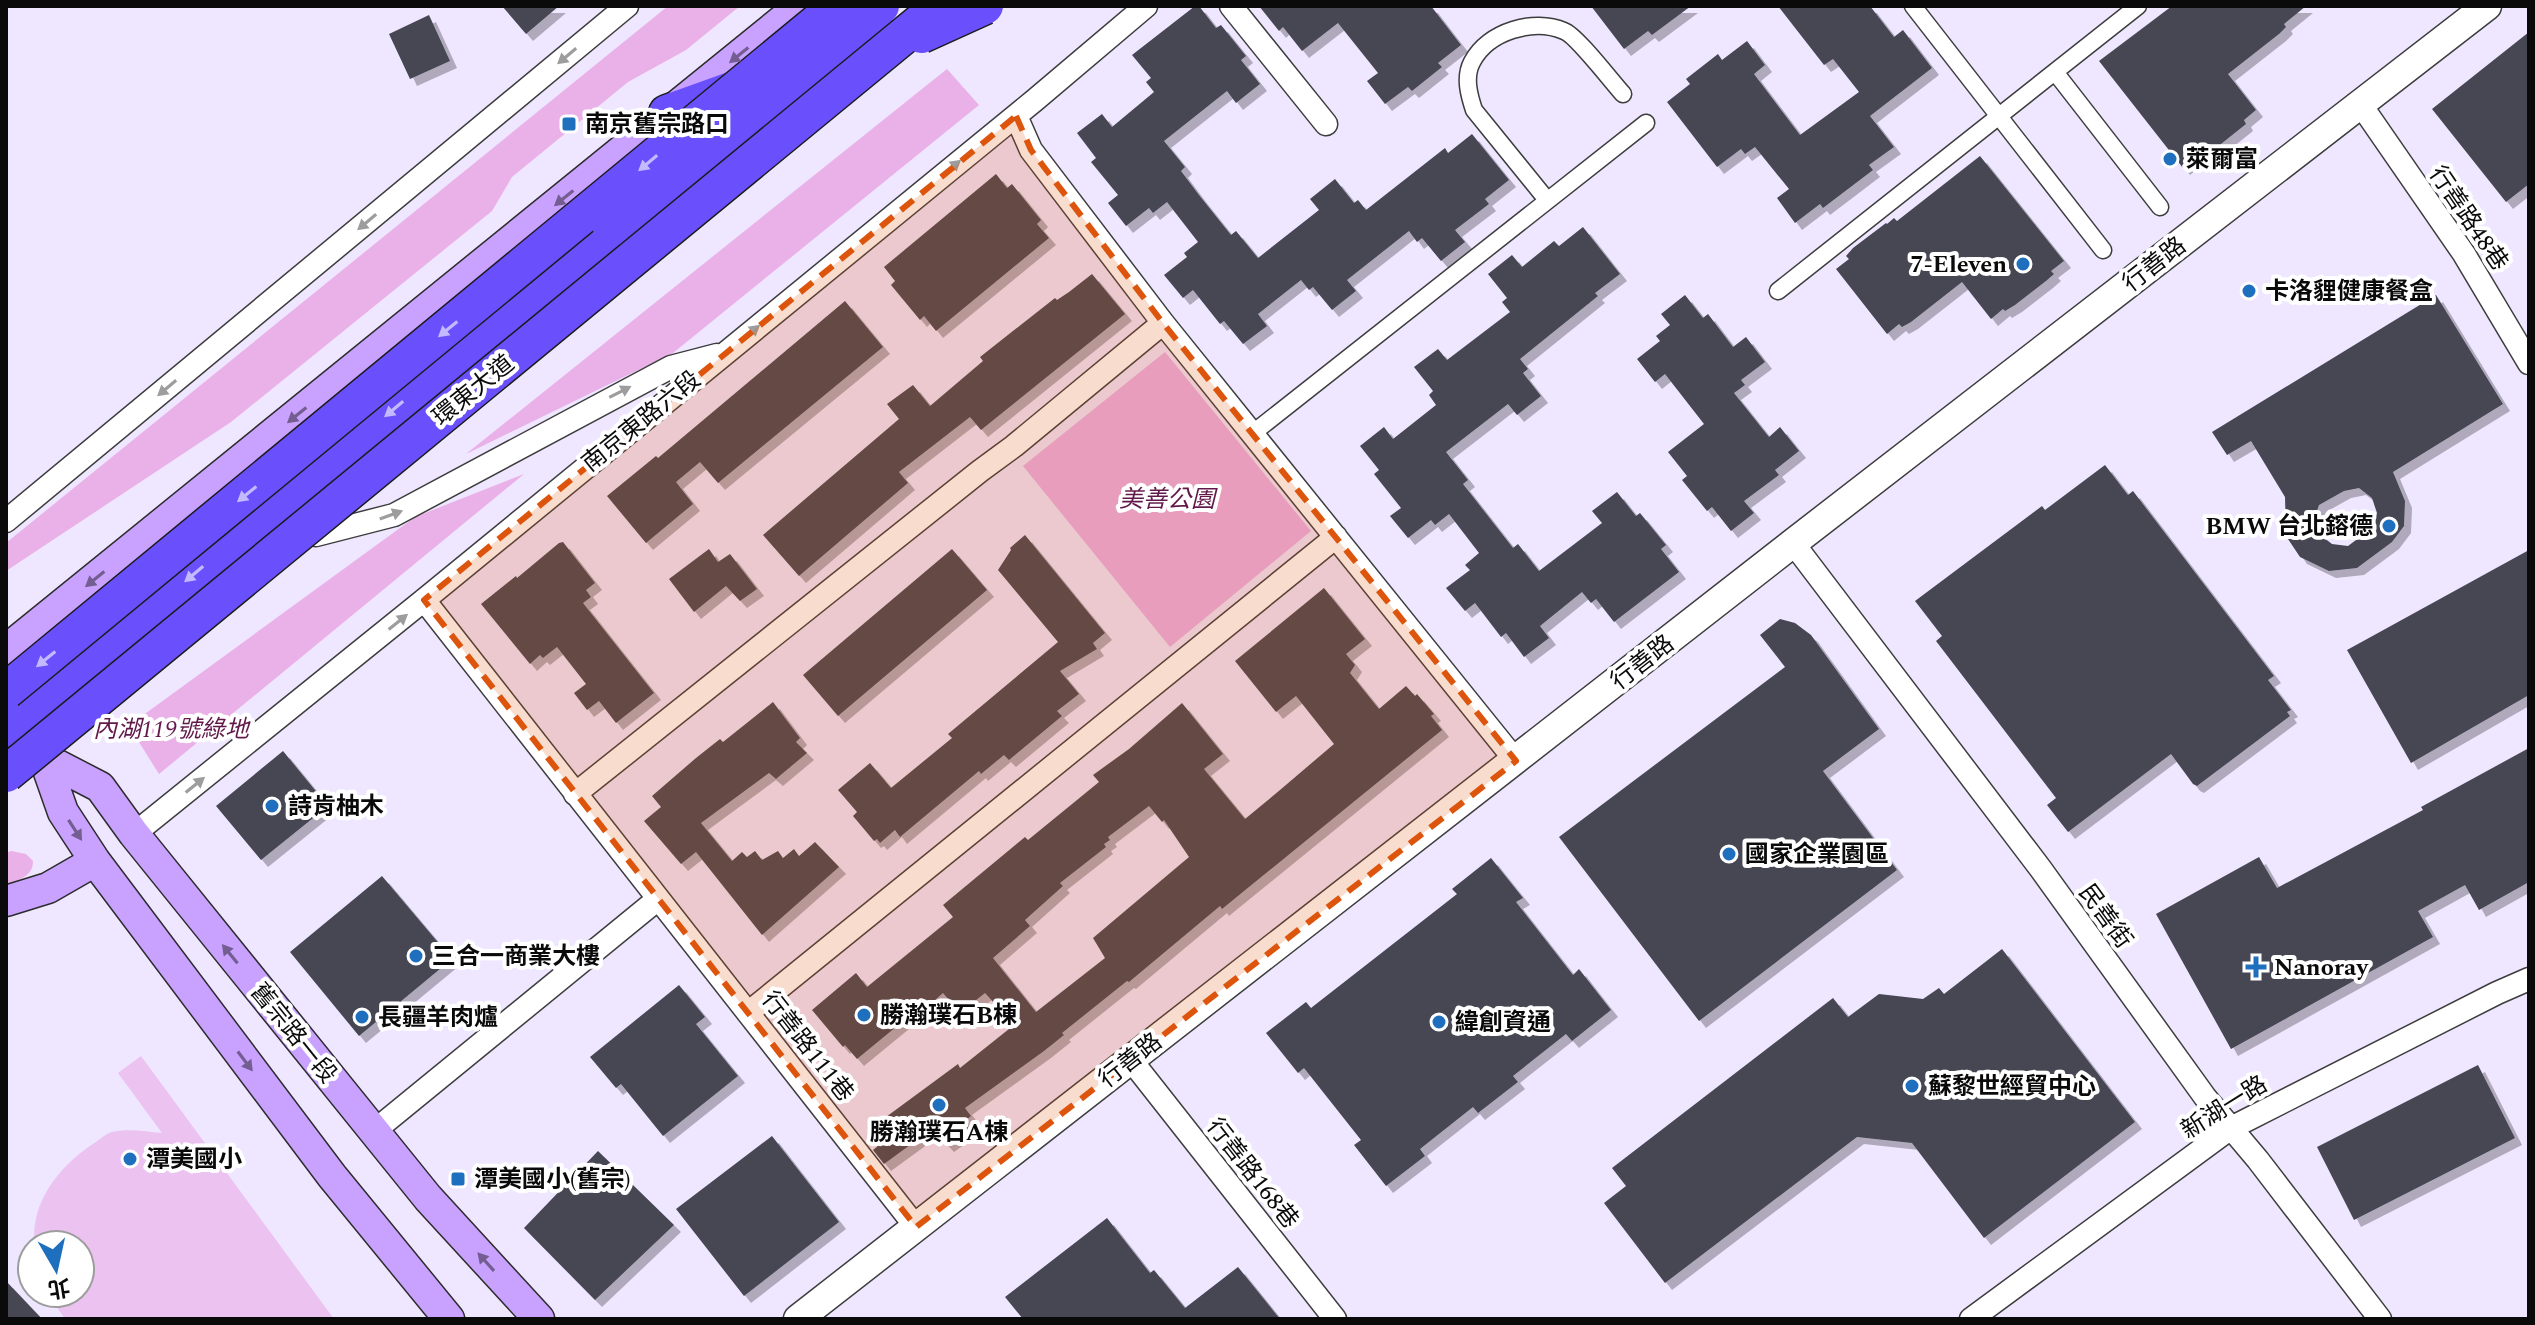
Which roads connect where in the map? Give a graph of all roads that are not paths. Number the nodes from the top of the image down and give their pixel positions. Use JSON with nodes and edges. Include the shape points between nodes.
{"nodes":[{"id":1,"x":627,"y":6,"type":"edge"},
{"id":2,"x":800,"y":6,"type":"edge"},
{"id":3,"x":837,"y":6,"type":"edge"},
{"id":4,"x":882,"y":6,"type":"edge"},
{"id":5,"x":940,"y":6,"type":"edge"},
{"id":6,"x":961,"y":6,"type":"edge"},
{"id":7,"x":985,"y":6,"type":"edge"},
{"id":8,"x":1146,"y":6,"type":"edge"},
{"id":9,"x":1231,"y":6,"type":"edge"},
{"id":10,"x":1913,"y":6,"type":"edge"},
{"id":11,"x":2138,"y":6,"type":"edge"},
{"id":12,"x":2487,"y":6,"type":"edge"},
{"id":13,"x":887,"y":51,"type":"junction"},
{"id":14,"x":822,"y":56,"type":"junction"},
{"id":15,"x":2055,"y":72,"type":"junction"},
{"id":16,"x":1623,"y":94,"type":"dead end"},
{"id":17,"x":2361,"y":105,"type":"junction"},
{"id":18,"x":667,"y":113,"type":"junction"},
{"id":19,"x":1016,"y":116,"type":"junction"},
{"id":20,"x":1997,"y":117,"type":"junction"},
{"id":21,"x":1646,"y":123,"type":"dead end"},
{"id":22,"x":1326,"y":124,"type":"dead end"},
{"id":23,"x":1547,"y":200,"type":"junction"},
{"id":24,"x":2160,"y":207,"type":"dead end"},
{"id":25,"x":2103,"y":250,"type":"dead end"},
{"id":26,"x":497,"y":288,"type":"junction"},
{"id":27,"x":1778,"y":291,"type":"dead end"},
{"id":28,"x":1163,"y":323,"type":"junction"},
{"id":29,"x":724,"y":354,"type":"junction"},
{"id":30,"x":2529,"y":363,"type":"edge"},
{"id":31,"x":1253,"y":433,"type":"junction"},
{"id":32,"x":6,"y":521,"type":"edge"},
{"id":33,"x":316,"y":535,"type":"junction"},
{"id":34,"x":1336,"y":537,"type":"junction"},
{"id":35,"x":1793,"y":543,"type":"junction"},
{"id":36,"x":424,"y":600,"type":"junction"},
{"id":37,"x":6,"y":650,"type":"edge"},
{"id":38,"x":8,"y":715,"type":"edge"},
{"id":39,"x":44,"y":758,"type":"junction"},
{"id":40,"x":1516,"y":761,"type":"junction"},
{"id":41,"x":6,"y":774,"type":"edge"},
{"id":42,"x":6,"y":791,"type":"edge"},
{"id":43,"x":575,"y":794,"type":"junction"},
{"id":44,"x":134,"y":834,"type":"junction"},
{"id":45,"x":95,"y":861,"type":"junction"},
{"id":46,"x":658,"y":899,"type":"junction"},
{"id":47,"x":6,"y":901,"type":"edge"},
{"id":48,"x":2529,"y":979,"type":"edge"},
{"id":49,"x":748,"y":1013,"type":"junction"},
{"id":50,"x":1131,"y":1060,"type":"junction"},
{"id":51,"x":2231,"y":1128,"type":"junction"},
{"id":52,"x":373,"y":1132,"type":"junction"},
{"id":53,"x":916,"y":1227,"type":"junction"},
{"id":54,"x":449,"y":1319,"type":"edge"},
{"id":55,"x":539,"y":1319,"type":"edge"},
{"id":56,"x":798,"y":1319,"type":"edge"},
{"id":57,"x":1335,"y":1319,"type":"edge"},
{"id":58,"x":1971,"y":1319,"type":"edge"},
{"id":59,"x":2380,"y":1319,"type":"edge"}],
"edges":[{"from":1,"to":32,"type":"street","one_way":true},
{"from":2,"to":18,"type":"main road","one_way":true},
{"from":3,"to":26,"type":"highway","one_way":true,"bridge":true},
{"from":4,"to":14,"type":"highway"},
{"from":4,"to":26,"type":"highway","bridge":true,"via":[[611,228]]},
{"from":5,"to":13,"type":"highway","name":"環東大道","bridge":true},
{"from":6,"to":33,"type":"main road"},
{"from":7,"to":13,"type":"highway","bridge":true},
{"from":8,"to":19,"type":"street","name":"南京東路六段"},
{"from":9,"to":22,"type":"street"},
{"from":10,"to":20,"type":"street"},
{"from":11,"to":15,"type":"street"},
{"from":12,"to":17,"type":"street","name":"行善路"},
{"from":13,"to":41,"type":"highway","name":"環東大道","bridge":true},
{"from":14,"to":18,"type":"highway"},
{"from":14,"to":38,"type":"highway","one_way":true},
{"from":15,"to":20,"type":"street"},
{"from":15,"to":24,"type":"street"},
{"from":16,"to":23,"type":"street","via":[[1567,31],[1533,25],[1503,33],[1472,62],[1468,92],[1474,110]]},
{"from":17,"to":30,"type":"street","name":"行善路48巷","via":[[2464,254]]},
{"from":17,"to":35,"type":"street","name":"行善路"},
{"from":18,"to":37,"type":"main road","one_way":true},
{"from":19,"to":28,"type":"street","via":[[1031,150]]},
{"from":29,"to":19,"type":"street","name":"南京東路六段","one_way":true},
{"from":20,"to":25,"type":"street"},
{"from":20,"to":27,"type":"street"},
{"from":21,"to":23,"type":"street"},
{"from":23,"to":31,"type":"street"},
{"from":26,"to":38,"type":"highway","one_way":true,"bridge":true},
{"from":28,"to":31,"type":"street"},
{"from":28,"to":43,"type":"street"},
{"from":33,"to":29,"type":"street","one_way":true,"via":[[394,515],[671,367]]},
{"from":29,"to":36,"type":"street","name":"南京東路六段"},
{"from":31,"to":34,"type":"street"},
{"from":33,"to":39,"type":"main road"},
{"from":34,"to":40,"type":"street"},
{"from":34,"to":49,"type":"street"},
{"from":35,"to":40,"type":"street","name":"行善路"},
{"from":35,"to":51,"type":"street","name":"民善街"},
{"from":36,"to":43,"type":"street","name":"行善路111巷"},
{"from":44,"to":36,"type":"street","name":"南京東路六段","one_way":true},
{"from":38,"to":39,"type":"main road","name":"舊宗路一段"},
{"from":39,"to":42,"type":"main road"},
{"from":39,"to":44,"type":"main road","name":"舊宗路一段","via":[[100,787]]},
{"from":39,"to":45,"type":"main road","name":"舊宗路一段","one_way":true,"via":[[63,812]]},
{"from":40,"to":50,"type":"street","name":"行善路"},
{"from":43,"to":46,"type":"street","name":"行善路111巷"},
{"from":52,"to":44,"type":"main road","name":"舊宗路一段","one_way":true},
{"from":45,"to":47,"type":"main road","via":[[48,888]]},
{"from":45,"to":54,"type":"main road","name":"舊宗路一段","one_way":true,"via":[[339,1186]]},
{"from":46,"to":49,"type":"street","name":"行善路111巷"},
{"from":46,"to":52,"type":"street"},
{"from":48,"to":51,"type":"street","name":"新湖一路"},
{"from":49,"to":53,"type":"street","name":"行善路111巷"},
{"from":50,"to":53,"type":"street","name":"行善路"},
{"from":50,"to":57,"type":"street","name":"行善路168巷"},
{"from":51,"to":58,"type":"street","name":"新湖一路"},
{"from":51,"to":59,"type":"street","name":"民善街"},
{"from":55,"to":52,"type":"main road","name":"舊宗路一段","one_way":true},
{"from":53,"to":56,"type":"street","name":"行善路"}]}
